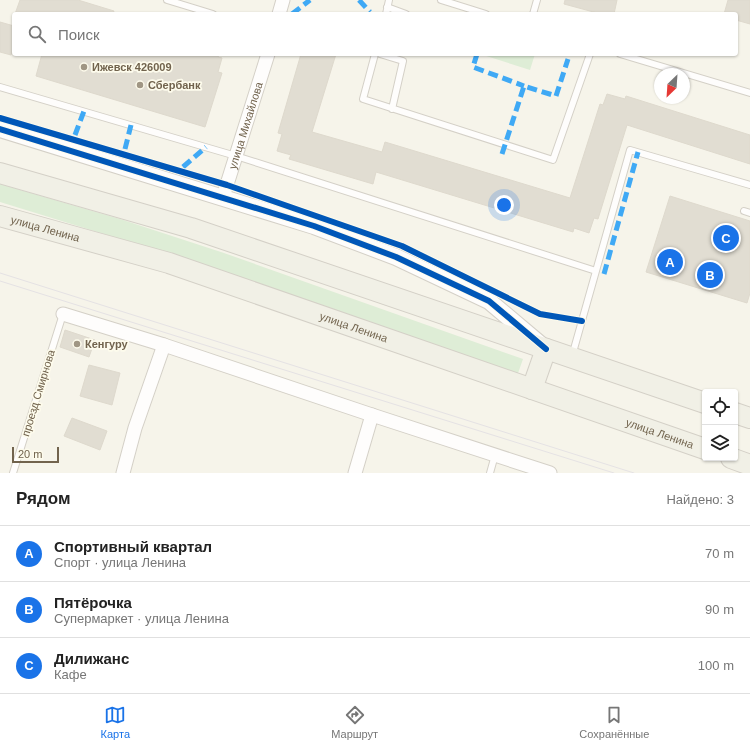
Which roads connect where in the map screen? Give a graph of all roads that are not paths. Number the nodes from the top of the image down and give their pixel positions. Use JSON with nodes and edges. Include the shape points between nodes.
{"nodes":[{"id":1,"x":167,"y":0,"type":"edge"},
{"id":2,"x":283,"y":0,"type":"edge"},
{"id":3,"x":389,"y":0,"type":"edge"},
{"id":4,"x":441,"y":0,"type":"edge"},
{"id":5,"x":537,"y":0,"type":"edge"},
{"id":6,"x":456,"y":2,"type":"edge"},
{"id":7,"x":387,"y":7,"type":"junction"},
{"id":8,"x":206,"y":12,"type":"edge"},
{"id":9,"x":280,"y":12,"type":"edge"},
{"id":10,"x":386,"y":12,"type":"edge"},
{"id":11,"x":401,"y":12,"type":"edge"},
{"id":12,"x":481,"y":12,"type":"edge"},
{"id":13,"x":534,"y":12,"type":"edge"},
{"id":14,"x":267,"y":56,"type":"edge"},
{"id":15,"x":374,"y":56,"type":"edge"},
{"id":16,"x":387,"y":56,"type":"edge"},
{"id":17,"x":589,"y":56,"type":"edge"},
{"id":18,"x":627,"y":56,"type":"edge"},
{"id":19,"x":0,"y":87,"type":"edge"},
{"id":20,"x":750,"y":93,"type":"edge"},
{"id":21,"x":392,"y":109,"type":"junction"},
{"id":22,"x":0,"y":129,"type":"edge"},
{"id":23,"x":236,"y":156,"type":"junction"},
{"id":24,"x":0,"y":173,"type":"edge"},
{"id":25,"x":750,"y":185,"type":"edge"},
{"id":26,"x":223,"y":197,"type":"junction"},
{"id":27,"x":0,"y":216,"type":"edge"},
{"id":28,"x":596,"y":271,"type":"junction"},
{"id":29,"x":62,"y":314,"type":"joint"},
{"id":30,"x":164,"y":345,"type":"junction"},
{"id":31,"x":546,"y":349,"type":"junction"},
{"id":32,"x":572,"y":358,"type":"junction"},
{"id":33,"x":532,"y":389,"type":"junction"},
{"id":34,"x":702,"y":402,"type":"edge"},
{"id":35,"x":738,"y":414,"type":"edge"},
{"id":36,"x":372,"y":415,"type":"junction"},
{"id":37,"x":750,"y":418,"type":"edge"},
{"id":38,"x":702,"y":448,"type":"edge"},
{"id":39,"x":495,"y":455,"type":"junction"},
{"id":40,"x":738,"y":461,"type":"edge"},
{"id":41,"x":750,"y":465,"type":"edge"},
{"id":42,"x":13,"y":473,"type":"edge"},
{"id":43,"x":123,"y":473,"type":"edge"},
{"id":44,"x":355,"y":473,"type":"edge"},
{"id":45,"x":490,"y":473,"type":"edge"},
{"id":46,"x":550,"y":473,"type":"edge"}],
"edges":[{"from":1,"to":8,"type":"lane"},
{"from":2,"to":9,"type":"street"},
{"from":3,"to":7,"type":"lane"},
{"from":4,"to":6,"type":"lane"},
{"from":5,"to":13,"type":"lane"},
{"from":6,"to":12,"type":"lane"},
{"from":7,"to":10,"type":"lane"},
{"from":7,"to":11,"type":"lane"},
{"from":14,"to":23,"type":"street","name":"улица Михайлова"},
{"from":15,"to":21,"type":"lane","via":[[363,99]]},
{"from":16,"to":21,"type":"lane","via":[[403,61]]},
{"from":17,"to":21,"type":"lane","via":[[553,160]]},
{"from":18,"to":20,"type":"lane"},
{"from":19,"to":23,"type":"lane"},
{"from":22,"to":26,"type":"street"},
{"from":23,"to":26,"type":"street","name":"улица Михайлова"},
{"from":23,"to":28,"type":"lane"},
{"from":24,"to":31,"type":"main road","via":[[191,228]]},
{"from":25,"to":28,"type":"lane","via":[[630,150]]},
{"from":26,"to":31,"type":"street","via":[[314,226],[396,257],[489,301]]},
{"from":27,"to":33,"type":"main road","name":"улица Ленина","via":[[169,264]]},
{"from":28,"to":32,"type":"lane"},
{"from":29,"to":30,"type":"street"},
{"from":29,"to":42,"type":"lane","name":"проезд Смирнова"},
{"from":30,"to":36,"type":"street"},
{"from":30,"to":43,"type":"street","via":[[135,428]]},
{"from":31,"to":32,"type":"main road"},
{"from":31,"to":33,"type":"main road"},
{"from":32,"to":34,"type":"main road"},
{"from":33,"to":38,"type":"main road","name":"улица Ленина"},
{"from":35,"to":37,"type":"main road"},
{"from":36,"to":39,"type":"street"},
{"from":36,"to":44,"type":"street"},
{"from":39,"to":45,"type":"lane"},
{"from":39,"to":46,"type":"street"},
{"from":40,"to":41,"type":"main road"}]}
